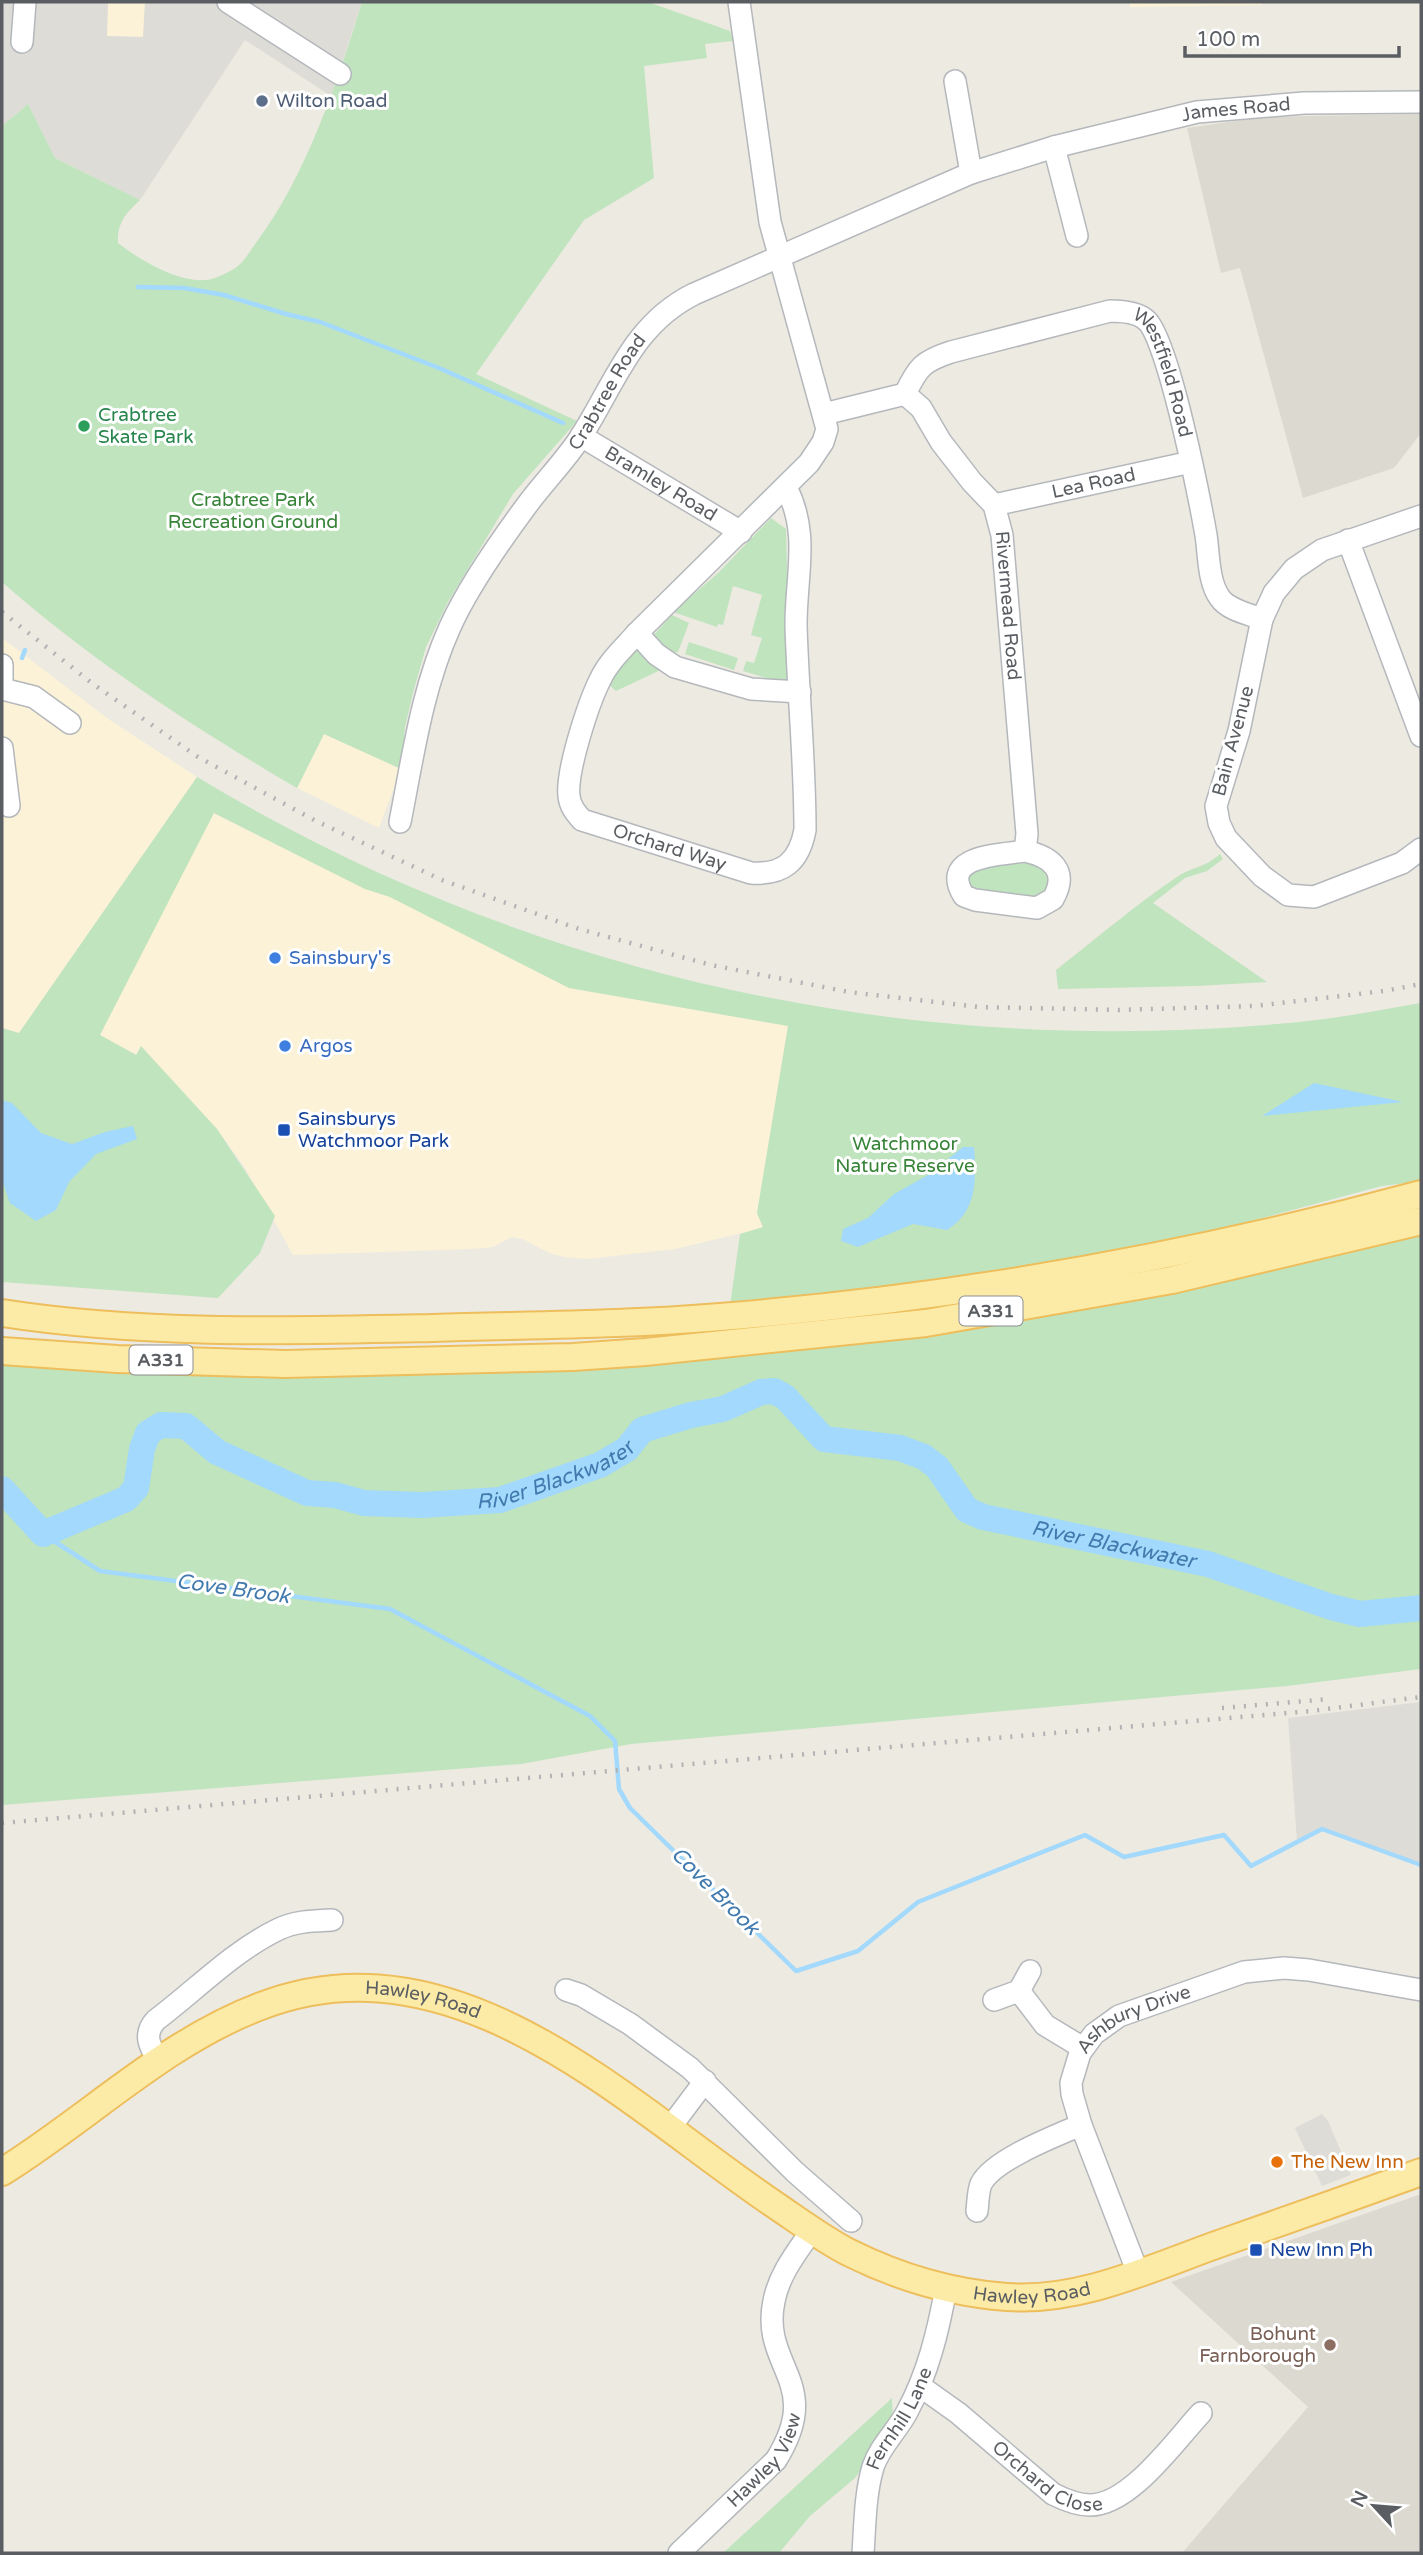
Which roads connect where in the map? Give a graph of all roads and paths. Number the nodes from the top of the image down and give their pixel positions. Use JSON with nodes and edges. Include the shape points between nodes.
{"nodes":[{"id":1,"x":24,"y":2,"type":"edge"},
{"id":2,"x":228,"y":2,"type":"edge"},
{"id":3,"x":739,"y":2,"type":"edge"},
{"id":4,"x":22,"y":42,"type":"dead end"},
{"id":5,"x":340,"y":74,"type":"dead end"},
{"id":6,"x":955,"y":81,"type":"dead end"},
{"id":7,"x":1421,"y":102,"type":"edge"},
{"id":8,"x":1055,"y":147,"type":"junction"},
{"id":9,"x":971,"y":173,"type":"junction"},
{"id":10,"x":1077,"y":236,"type":"dead end"},
{"id":11,"x":779,"y":258,"type":"junction"},
{"id":12,"x":905,"y":394,"type":"junction"},
{"id":13,"x":824,"y":414,"type":"junction"},
{"id":14,"x":581,"y":436,"type":"junction"},
{"id":15,"x":1191,"y":462,"type":"junction"},
{"id":16,"x":786,"y":487,"type":"junction"},
{"id":17,"x":994,"y":505,"type":"junction"},
{"id":18,"x":1421,"y":516,"type":"edge"},
{"id":19,"x":741,"y":532,"type":"junction"},
{"id":20,"x":1348,"y":540,"type":"junction"},
{"id":21,"x":1262,"y":619,"type":"junction"},
{"id":22,"x":637,"y":633,"type":"junction"},
{"id":23,"x":2,"y":665,"type":"edge"},
{"id":24,"x":2,"y":682,"type":"edge"},
{"id":25,"x":2,"y":689,"type":"edge"},
{"id":26,"x":800,"y":692,"type":"junction"},
{"id":27,"x":70,"y":723,"type":"dead end"},
{"id":28,"x":1421,"y":736,"type":"edge"},
{"id":29,"x":2,"y":748,"type":"edge"},
{"id":30,"x":9,"y":806,"type":"dead end"},
{"id":31,"x":400,"y":822,"type":"dead end"},
{"id":32,"x":1421,"y":849,"type":"edge"},
{"id":33,"x":1025,"y":851,"type":"dead end"},
{"id":34,"x":1421,"y":1194,"type":"edge"},
{"id":35,"x":1421,"y":1221,"type":"edge"},
{"id":36,"x":2,"y":1313,"type":"edge"},
{"id":37,"x":2,"y":1351,"type":"edge"},
{"id":38,"x":332,"y":1920,"type":"dead end"},
{"id":39,"x":1030,"y":1971,"type":"dead end"},
{"id":40,"x":566,"y":1990,"type":"dead end"},
{"id":41,"x":1421,"y":1990,"type":"edge"},
{"id":42,"x":1019,"y":1991,"type":"junction"},
{"id":43,"x":994,"y":2000,"type":"dead end"},
{"id":44,"x":1083,"y":2048,"type":"junction"},
{"id":45,"x":159,"y":2061,"type":"junction"},
{"id":46,"x":705,"y":2081,"type":"junction"},
{"id":47,"x":1081,"y":2125,"type":"junction"},
{"id":48,"x":669,"y":2129,"type":"junction"},
{"id":49,"x":2,"y":2172,"type":"edge"},
{"id":50,"x":1421,"y":2172,"type":"edge"},
{"id":51,"x":977,"y":2211,"type":"dead end"},
{"id":52,"x":850,"y":2221,"type":"dead end"},
{"id":53,"x":812,"y":2230,"type":"junction"},
{"id":54,"x":1138,"y":2273,"type":"junction"},
{"id":55,"x":946,"y":2288,"type":"junction"},
{"id":56,"x":920,"y":2386,"type":"junction"},
{"id":57,"x":1201,"y":2413,"type":"dead end"},
{"id":58,"x":679,"y":2553,"type":"edge"},
{"id":59,"x":863,"y":2553,"type":"edge"}],
"edges":[{"from":1,"to":4,"type":"street"},
{"from":2,"to":5,"type":"street"},
{"from":3,"to":11,"type":"street"},
{"from":6,"to":9,"type":"street"},
{"from":7,"to":8,"type":"street","name":"James Road","via":[[1304,103],[1197,112]]},
{"from":8,"to":9,"type":"street","name":"James Road"},
{"from":8,"to":10,"type":"street"},
{"from":9,"to":11,"type":"street","name":"James Road"},
{"from":11,"to":13,"type":"street","name":"Orchard Way"},
{"from":11,"to":14,"type":"street","name":"Crabtree Road","via":[[687,298],[652,322],[631,348]]},
{"from":12,"to":13,"type":"street"},
{"from":12,"to":15,"type":"street","name":"Westfield Road","via":[[917,369],[932,358],[1110,311],[1125,311],[1146,319],[1157,334]]},
{"from":12,"to":17,"type":"street","name":"Rivermead Road","via":[[921,408],[941,442]]},
{"from":13,"to":16,"type":"street","name":"Orchard Way","via":[[827,429],[823,442]]},
{"from":14,"to":19,"type":"street","name":"Bramley Road"},
{"from":14,"to":31,"type":"street","name":"Crabtree Road","via":[[527,504],[451,624],[424,697]]},
{"from":15,"to":17,"type":"street","name":"Lea Road"},
{"from":15,"to":21,"type":"street","name":"Westfield Road","via":[[1214,587],[1226,604]]},
{"from":16,"to":19,"type":"street","name":"Orchard Way"},
{"from":16,"to":26,"type":"street","name":"Orchard Way","via":[[801,532],[796,624]]},
{"from":17,"to":33,"type":"street","name":"Rivermead Road","via":[[1002,535]]},
{"from":18,"to":20,"type":"street","name":"Bain Avenue"},
{"from":19,"to":22,"type":"street","name":"Orchard Way"},
{"from":20,"to":21,"type":"street","name":"Bain Avenue","via":[[1294,569]]},
{"from":20,"to":28,"type":"street"},
{"from":21,"to":32,"type":"street","name":"Bain Avenue","via":[[1239,731],[1216,806],[1226,838],[1262,876],[1288,895],[1314,897],[1402,863]]},
{"from":22,"to":26,"type":"street","via":[[675,667],[751,689]]},
{"from":22,"to":26,"type":"street","name":"Orchard Way","via":[[600,680],[578,746],[568,780],[573,810],[582,820],[746,872],[768,874],[783,868],[797,855],[805,830]]},
{"from":23,"to":24,"type":"street"},
{"from":25,"to":27,"type":"street","via":[[34,698]]},
{"from":29,"to":30,"type":"street"},
{"from":34,"to":36,"type":"main road","number":"A331","via":[[1249,1236],[1045,1276],[830,1307],[720,1317],[291,1330],[115,1326]]},
{"from":35,"to":37,"type":"main road","number":"A331","via":[[1172,1280],[926,1323],[645,1352],[285,1364]]},
{"from":38,"to":45,"type":"street","via":[[279,1929],[232,1959],[156,2020],[147,2036]]},
{"from":39,"to":42,"type":"street"},
{"from":40,"to":46,"type":"street","via":[[630,2024]]},
{"from":41,"to":44,"type":"street","name":"Ashbury Drive","via":[[1309,1970],[1244,1972],[1119,2016]]},
{"from":42,"to":43,"type":"street"},
{"from":42,"to":44,"type":"street","via":[[1045,2025]]},
{"from":44,"to":47,"type":"street","name":"Ashbury Drive","via":[[1071,2083]]},
{"from":45,"to":48,"type":"main road","name":"Hawley Road","via":[[213,2028],[283,1998],[353,1988],[403,1992],[455,2003],[517,2029]]},
{"from":45,"to":49,"type":"main road","name":"Hawley Road"},
{"from":46,"to":48,"type":"street"},
{"from":46,"to":52,"type":"street"},
{"from":47,"to":51,"type":"street","via":[[991,2170],[980,2185]]},
{"from":47,"to":54,"type":"street","name":"Ashbury Drive"},
{"from":48,"to":53,"type":"main road","name":"Hawley Road"},
{"from":50,"to":54,"type":"main road","name":"Hawley Road"},
{"from":53,"to":55,"type":"main road","name":"Hawley Road","via":[[871,2262]]},
{"from":53,"to":58,"type":"street","name":"Hawley View","via":[[789,2264],[773,2302],[775,2341],[790,2376],[796,2408],[786,2443],[776,2460]]},
{"from":54,"to":55,"type":"main road","name":"Hawley Road","via":[[1099,2286],[1040,2296]]},
{"from":55,"to":56,"type":"street","name":"Fernhill Lane","via":[[937,2336]]},
{"from":56,"to":57,"type":"street","name":"Orchard Close","via":[[1053,2494],[1091,2505],[1113,2500],[1131,2489]]},
{"from":56,"to":59,"type":"street","name":"Fernhill Lane","via":[[873,2467]]}]}
